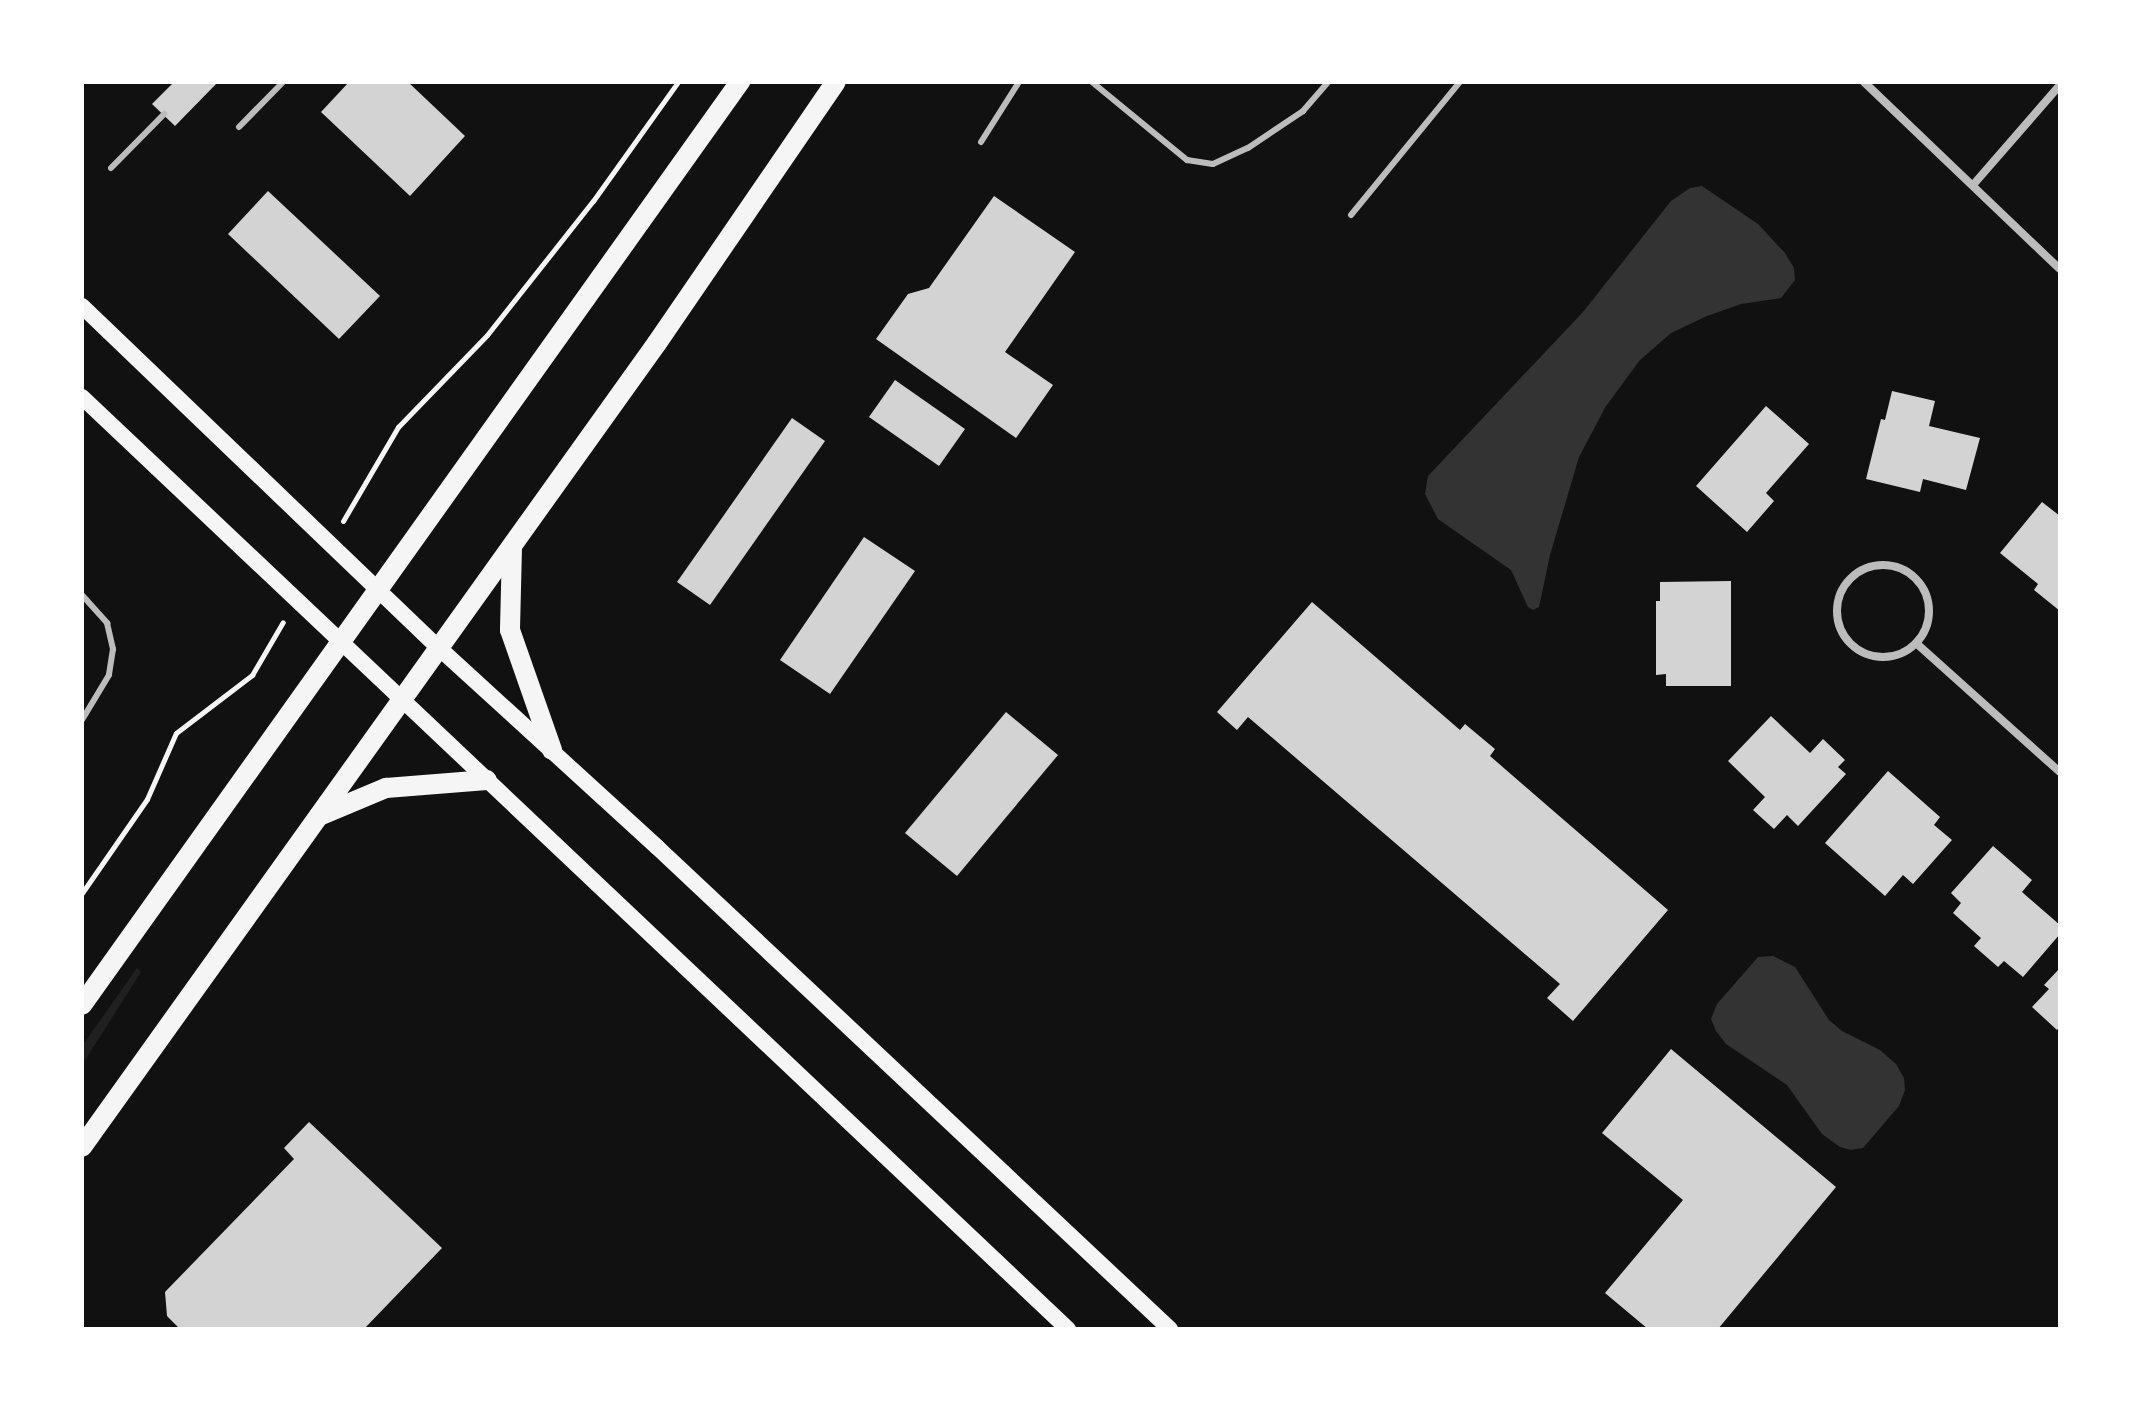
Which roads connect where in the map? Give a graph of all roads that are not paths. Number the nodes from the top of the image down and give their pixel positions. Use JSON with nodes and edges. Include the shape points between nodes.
{"nodes":[{"id":1,"x":283,"y":82,"type":"edge"},
{"id":2,"x":740,"y":82,"type":"edge"},
{"id":3,"x":836,"y":82,"type":"edge"},
{"id":4,"x":1019,"y":82,"type":"edge"},
{"id":5,"x":1092,"y":82,"type":"edge"},
{"id":6,"x":1328,"y":82,"type":"edge"},
{"id":7,"x":1460,"y":82,"type":"edge"},
{"id":8,"x":1864,"y":82,"type":"edge"},
{"id":9,"x":2060,"y":85,"type":"edge"},
{"id":10,"x":164,"y":114,"type":"dead end"},
{"id":11,"x":239,"y":127,"type":"dead end"},
{"id":12,"x":981,"y":142,"type":"dead end"},
{"id":13,"x":111,"y":168,"type":"dead end"},
{"id":14,"x":1973,"y":185,"type":"junction"},
{"id":15,"x":1351,"y":215,"type":"dead end"},
{"id":16,"x":2060,"y":269,"type":"edge"},
{"id":17,"x":82,"y":306,"type":"edge"},
{"id":18,"x":82,"y":397,"type":"edge"},
{"id":19,"x":512,"y":547,"type":"junction"},
{"id":20,"x":379,"y":589,"type":"junction"},
{"id":21,"x":82,"y":595,"type":"edge"},
{"id":22,"x":341,"y":642,"type":"junction"},
{"id":23,"x":1916,"y":643,"type":"junction"},
{"id":24,"x":438,"y":647,"type":"junction"},
{"id":25,"x":403,"y":699,"type":"junction"},
{"id":26,"x":82,"y":720,"type":"edge"},
{"id":27,"x":552,"y":750,"type":"junction"},
{"id":28,"x":2059,"y":769,"type":"edge"},
{"id":29,"x":487,"y":780,"type":"junction"},
{"id":30,"x":319,"y":816,"type":"junction"},
{"id":31,"x":82,"y":1005,"type":"edge"},
{"id":32,"x":82,"y":1147,"type":"edge"},
{"id":33,"x":1068,"y":1329,"type":"edge"},
{"id":34,"x":1170,"y":1329,"type":"edge"}],
"edges":[{"from":1,"to":11,"type":"lane"},
{"from":2,"to":20,"type":"main road"},
{"from":3,"to":19,"type":"main road"},
{"from":4,"to":12,"type":"lane"},
{"from":5,"to":6,"type":"lane","via":[[1187,160],[1213,164],[1303,111]]},
{"from":7,"to":15,"type":"lane"},
{"from":8,"to":14,"type":"street"},
{"from":9,"to":14,"type":"street"},
{"from":10,"to":13,"type":"lane"},
{"from":14,"to":16,"type":"street"},
{"from":17,"to":20,"type":"main road"},
{"from":18,"to":22,"type":"main road"},
{"from":19,"to":24,"type":"main road"},
{"from":19,"to":27,"type":"main road","via":[[510,630]]},
{"from":20,"to":22,"type":"main road"},
{"from":20,"to":24,"type":"main road"},
{"from":21,"to":26,"type":"lane","via":[[107,623],[113,649],[109,675]]},
{"from":22,"to":25,"type":"main road"},
{"from":22,"to":31,"type":"main road"},
{"from":23,"to":23,"type":"street","via":[[1926,628],[1929,608],[1915,577],[1882,565],[1854,575],[1838,597],[1836,612],[1849,643],[1863,654],[1885,658]]},
{"from":23,"to":28,"type":"street"},
{"from":24,"to":25,"type":"main road"},
{"from":24,"to":27,"type":"main road"},
{"from":25,"to":29,"type":"main road"},
{"from":25,"to":30,"type":"main road"},
{"from":27,"to":34,"type":"main road"},
{"from":29,"to":30,"type":"main road","via":[[396,785]]},
{"from":29,"to":33,"type":"main road"},
{"from":30,"to":32,"type":"main road"}]}
